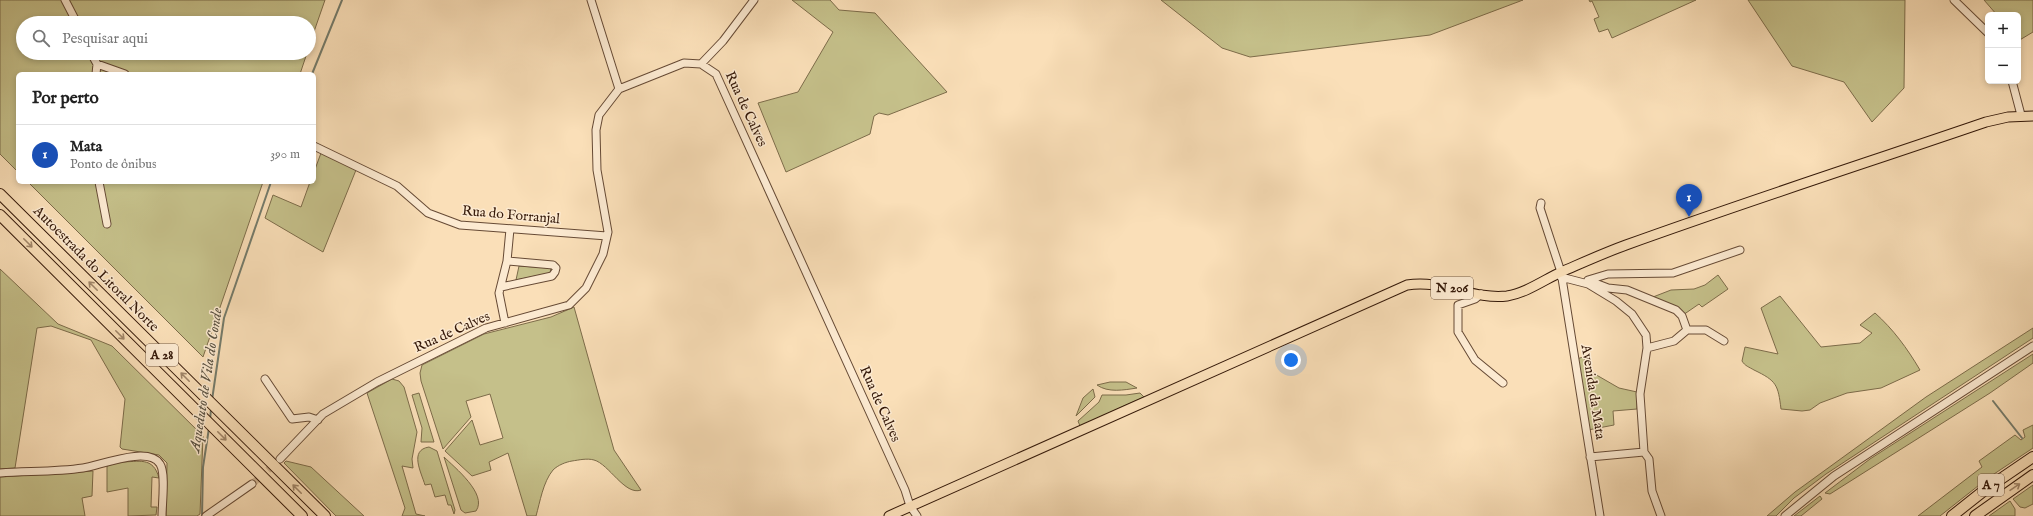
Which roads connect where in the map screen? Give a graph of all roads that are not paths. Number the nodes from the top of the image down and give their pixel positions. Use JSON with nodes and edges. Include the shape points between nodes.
{"nodes":[{"id":1,"x":65,"y":0,"type":"edge"},
{"id":2,"x":591,"y":0,"type":"edge"},
{"id":3,"x":754,"y":0,"type":"edge"},
{"id":4,"x":1954,"y":0,"type":"edge"},
{"id":5,"x":73,"y":16,"type":"edge"},
{"id":6,"x":1985,"y":30,"type":"edge"},
{"id":7,"x":95,"y":60,"type":"edge"},
{"id":8,"x":97,"y":64,"type":"junction"},
{"id":9,"x":701,"y":64,"type":"junction"},
{"id":10,"x":96,"y":72,"type":"edge"},
{"id":11,"x":119,"y":72,"type":"edge"},
{"id":12,"x":2013,"y":84,"type":"edge"},
{"id":13,"x":619,"y":89,"type":"junction"},
{"id":14,"x":2021,"y":115,"type":"junction"},
{"id":15,"x":2033,"y":116,"type":"edge"},
{"id":16,"x":316,"y":147,"type":"edge"},
{"id":17,"x":99,"y":184,"type":"edge"},
{"id":18,"x":0,"y":194,"type":"edge"},
{"id":19,"x":1541,"y":203,"type":"dead end"},
{"id":20,"x":0,"y":215,"type":"edge"},
{"id":21,"x":107,"y":224,"type":"dead end"},
{"id":22,"x":510,"y":229,"type":"junction"},
{"id":23,"x":607,"y":236,"type":"junction"},
{"id":24,"x":1740,"y":250,"type":"dead end"},
{"id":25,"x":507,"y":261,"type":"junction"},
{"id":26,"x":1563,"y":273,"type":"junction"},
{"id":27,"x":1588,"y":280,"type":"junction"},
{"id":28,"x":501,"y":287,"type":"junction"},
{"id":29,"x":1481,"y":294,"type":"junction"},
{"id":30,"x":505,"y":323,"type":"junction"},
{"id":31,"x":1687,"y":330,"type":"junction"},
{"id":32,"x":1724,"y":341,"type":"dead end"},
{"id":33,"x":2033,"y":346,"type":"edge"},
{"id":34,"x":1647,"y":348,"type":"junction"},
{"id":35,"x":265,"y":379,"type":"dead end"},
{"id":36,"x":1503,"y":383,"type":"dead end"},
{"id":37,"x":318,"y":420,"type":"junction"},
{"id":38,"x":1644,"y":452,"type":"junction"},
{"id":39,"x":2033,"y":457,"type":"edge"},
{"id":40,"x":1590,"y":458,"type":"junction"},
{"id":41,"x":280,"y":459,"type":"tunnel mouth"},
{"id":42,"x":0,"y":473,"type":"edge"},
{"id":43,"x":2033,"y":475,"type":"edge"},
{"id":44,"x":252,"y":484,"type":"tunnel mouth"},
{"id":45,"x":910,"y":506,"type":"junction"},
{"id":46,"x":162,"y":516,"type":"edge"},
{"id":47,"x":206,"y":516,"type":"edge"},
{"id":48,"x":302,"y":516,"type":"edge"},
{"id":49,"x":325,"y":516,"type":"edge"},
{"id":50,"x":889,"y":516,"type":"edge"},
{"id":51,"x":917,"y":516,"type":"edge"},
{"id":52,"x":1600,"y":516,"type":"edge"},
{"id":53,"x":1661,"y":516,"type":"edge"},
{"id":54,"x":1785,"y":516,"type":"edge"},
{"id":55,"x":1952,"y":516,"type":"edge"},
{"id":56,"x":1975,"y":516,"type":"edge"}],
"edges":[{"from":1,"to":5,"type":"street"},
{"from":2,"to":13,"type":"street"},
{"from":3,"to":9,"type":"street","via":[[723,41]]},
{"from":4,"to":6,"type":"street"},
{"from":7,"to":8,"type":"street"},
{"from":8,"to":10,"type":"street"},
{"from":8,"to":11,"type":"street"},
{"from":9,"to":13,"type":"street","via":[[684,63]]},
{"from":9,"to":45,"type":"street","name":"Rua de Calves","via":[[716,74],[902,483]]},
{"from":12,"to":14,"type":"street"},
{"from":13,"to":23,"type":"street","name":"Rua de Calves","via":[[599,115],[596,130],[597,170]]},
{"from":14,"to":15,"type":"main road","number":"N 206"},
{"from":14,"to":26,"type":"main road","number":"N 206","via":[[1986,122],[1764,197],[1624,246]]},
{"from":16,"to":22,"type":"street","name":"Rua do Forranjal","via":[[397,186],[428,213],[460,225]]},
{"from":17,"to":21,"type":"street"},
{"from":49,"to":18,"type":"highway","name":"Autoestrada do Litoral Norte","number":"A 28","one_way":true},
{"from":19,"to":26,"type":"street","name":"Avenida da Mata","via":[[1540,208]]},
{"from":20,"to":48,"type":"highway","number":"A 28","one_way":true},
{"from":22,"to":23,"type":"street","name":"Rua do Forranjal"},
{"from":22,"to":25,"type":"street"},
{"from":23,"to":30,"type":"street","name":"Rua de Calves","via":[[603,254],[586,288],[569,305]]},
{"from":24,"to":27,"type":"street","via":[[1673,273],[1614,273]]},
{"from":25,"to":28,"type":"street"},
{"from":25,"to":28,"type":"street","via":[[553,265],[556,268],[552,276]]},
{"from":26,"to":27,"type":"street"},
{"from":26,"to":29,"type":"main road","number":"N 206","via":[[1508,296]]},
{"from":26,"to":34,"type":"street","via":[[1588,284],[1628,310],[1646,335]]},
{"from":26,"to":40,"type":"street","name":"Avenida da Mata"},
{"from":27,"to":31,"type":"street","via":[[1608,288],[1627,290],[1676,310],[1682,316]]},
{"from":28,"to":30,"type":"street","via":[[499,294]]},
{"from":29,"to":36,"type":"street","via":[[1458,305],[1458,332],[1475,360]]},
{"from":29,"to":45,"type":"main road","number":"N 206","via":[[1433,284],[1407,285]]},
{"from":30,"to":37,"type":"street","name":"Rua de Calves","via":[[486,328],[377,382],[323,414]]},
{"from":31,"to":32,"type":"street","via":[[1706,330]]},
{"from":31,"to":34,"type":"street","via":[[1674,341]]},
{"from":33,"to":54,"type":"street","via":[[1841,472]]},
{"from":34,"to":38,"type":"street","via":[[1640,394]]},
{"from":35,"to":37,"type":"street","via":[[292,419],[310,416]]},
{"from":37,"to":41,"type":"street","name":"Rua de Calves"},
{"from":38,"to":40,"type":"street"},
{"from":38,"to":53,"type":"street","via":[[1649,459],[1652,491]]},
{"from":39,"to":55,"type":"highway","number":"A 7"},
{"from":40,"to":52,"type":"street","name":"Avenida da Mata"},
{"from":42,"to":46,"type":"street","via":[[84,468],[120,458],[149,458],[160,464],[161,468]]},
{"from":56,"to":43,"type":"highway","number":"A 7","one_way":true},
{"from":44,"to":47,"type":"street"},
{"from":45,"to":50,"type":"main road","number":"N 206"},
{"from":45,"to":51,"type":"street","name":"Rua de Calves"}]}
